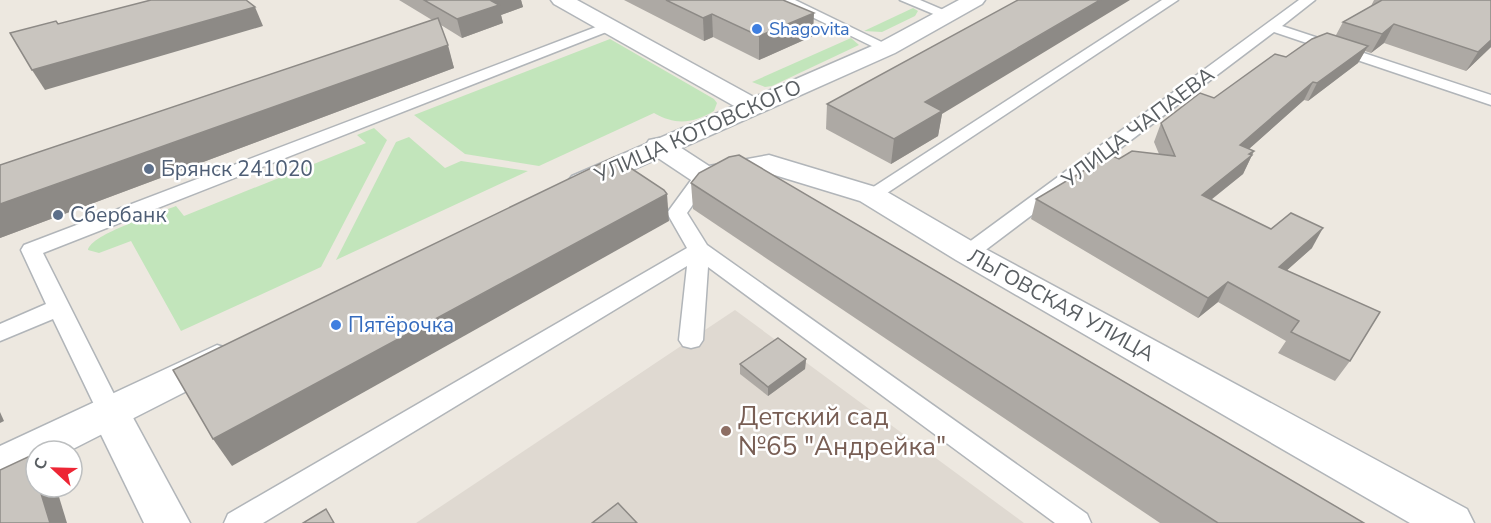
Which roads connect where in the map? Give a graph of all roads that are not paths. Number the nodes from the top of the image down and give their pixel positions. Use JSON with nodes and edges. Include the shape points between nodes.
{"nodes":[{"id":1,"x":561,"y":0,"type":"edge"},
{"id":2,"x":784,"y":0,"type":"edge"},
{"id":3,"x":907,"y":0,"type":"edge"},
{"id":4,"x":975,"y":0,"type":"edge"},
{"id":5,"x":1171,"y":0,"type":"edge"},
{"id":6,"x":1308,"y":0,"type":"edge"},
{"id":7,"x":948,"y":15,"type":"junction"},
{"id":8,"x":609,"y":26,"type":"junction"},
{"id":9,"x":1272,"y":27,"type":"junction"},
{"id":10,"x":887,"y":48,"type":"junction"},
{"id":11,"x":1491,"y":100,"type":"edge"},
{"id":12,"x":752,"y":106,"type":"junction"},
{"id":13,"x":659,"y":146,"type":"junction"},
{"id":14,"x":704,"y":176,"type":"junction"},
{"id":15,"x":555,"y":194,"type":"edge"},
{"id":16,"x":871,"y":195,"type":"junction"},
{"id":17,"x":699,"y":250,"type":"junction"},
{"id":18,"x":968,"y":253,"type":"junction"},
{"id":19,"x":58,"y":308,"type":"junction"},
{"id":20,"x":0,"y":333,"type":"edge"},
{"id":21,"x":691,"y":340,"type":"dead end"},
{"id":22,"x":238,"y":348,"type":"edge"},
{"id":23,"x":110,"y":412,"type":"junction"},
{"id":24,"x":0,"y":466,"type":"edge"},
{"id":25,"x":167,"y":523,"type":"edge"},
{"id":26,"x":238,"y":523,"type":"edge"},
{"id":27,"x":1077,"y":523,"type":"edge"},
{"id":28,"x":1451,"y":523,"type":"edge"}],
"edges":[{"from":1,"to":8,"type":"street"},
{"from":2,"to":10,"type":"lane"},
{"from":3,"to":7,"type":"lane"},
{"from":4,"to":7,"type":"street","name":"УЛИЦА КОТОВСКОГО"},
{"from":5,"to":16,"type":"lane"},
{"from":6,"to":9,"type":"lane","name":"УЛИЦА ЧАПАЕВА"},
{"from":7,"to":10,"type":"street","name":"УЛИЦА КОТОВСКОГО"},
{"from":8,"to":12,"type":"street"},
{"from":8,"to":19,"type":"lane","via":[[31,250]]},
{"from":9,"to":11,"type":"lane"},
{"from":9,"to":18,"type":"lane","name":"УЛИЦА ЧАПАЕВА"},
{"from":10,"to":12,"type":"street","name":"УЛИЦА КОТОВСКОГО"},
{"from":12,"to":13,"type":"street","name":"УЛИЦА КОТОВСКОГО"},
{"from":13,"to":14,"type":"street"},
{"from":13,"to":15,"type":"street","name":"УЛИЦА КОТОВСКОГО"},
{"from":14,"to":16,"type":"street","name":"ЛЬГОВСКАЯ УЛИЦА","via":[[769,164]]},
{"from":14,"to":17,"type":"lane","via":[[676,213]]},
{"from":16,"to":18,"type":"street","name":"ЛЬГОВСКАЯ УЛИЦА"},
{"from":17,"to":21,"type":"lane"},
{"from":17,"to":26,"type":"lane"},
{"from":17,"to":27,"type":"lane"},
{"from":18,"to":28,"type":"street","name":"ЛЬГОВСКАЯ УЛИЦА"},
{"from":19,"to":20,"type":"lane"},
{"from":19,"to":23,"type":"lane"},
{"from":22,"to":23,"type":"street"},
{"from":23,"to":24,"type":"street"},
{"from":23,"to":25,"type":"street"}]}
